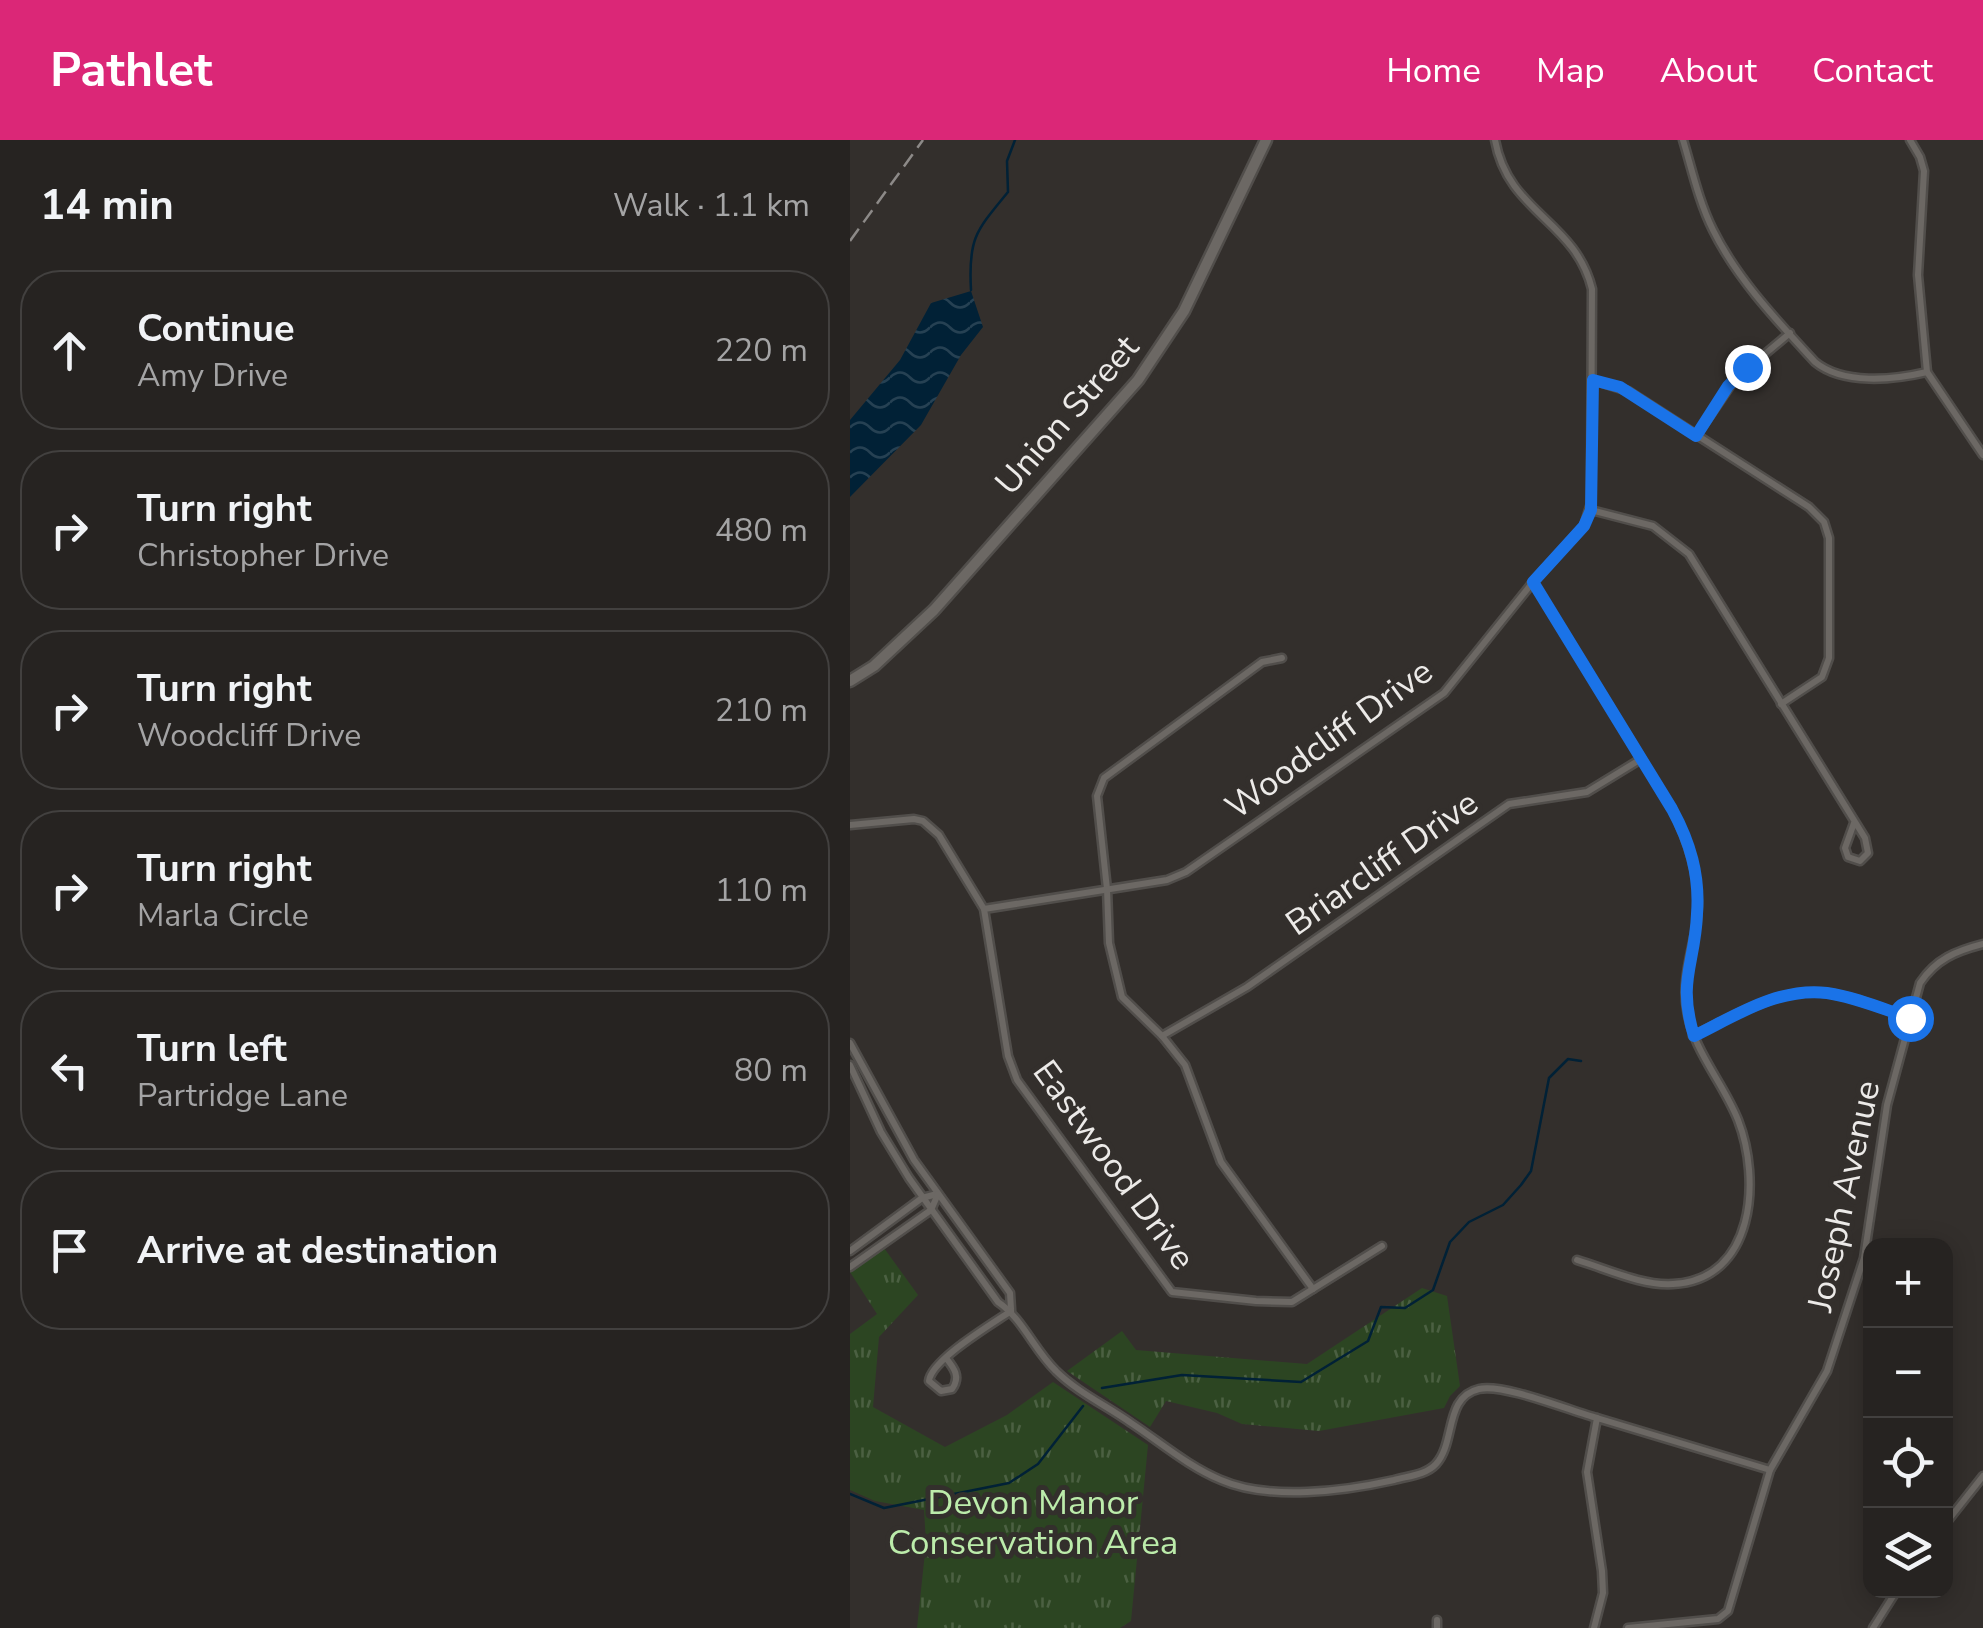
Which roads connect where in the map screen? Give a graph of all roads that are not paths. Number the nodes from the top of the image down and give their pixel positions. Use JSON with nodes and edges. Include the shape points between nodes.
{"nodes":[{"id":1,"x":1266,"y":140,"type":"edge"},
{"id":2,"x":1495,"y":140,"type":"edge"},
{"id":3,"x":1684,"y":140,"type":"edge"},
{"id":4,"x":1910,"y":140,"type":"edge"},
{"id":5,"x":1790,"y":333,"type":"junction"},
{"id":6,"x":1927,"y":372,"type":"junction"},
{"id":7,"x":1593,"y":380,"type":"junction"},
{"id":8,"x":1696,"y":436,"type":"junction"},
{"id":9,"x":1983,"y":455,"type":"edge"},
{"id":10,"x":1591,"y":510,"type":"junction"},
{"id":11,"x":1533,"y":582,"type":"junction"},
{"id":12,"x":1282,"y":658,"type":"dead end"},
{"id":13,"x":850,"y":681,"type":"edge"},
{"id":14,"x":1781,"y":704,"type":"junction"},
{"id":15,"x":1642,"y":759,"type":"junction"},
{"id":16,"x":1854,"y":823,"type":"junction"},
{"id":17,"x":850,"y":824,"type":"edge"},
{"id":18,"x":1107,"y":888,"type":"junction"},
{"id":19,"x":984,"y":909,"type":"junction"},
{"id":20,"x":1983,"y":944,"type":"edge"},
{"id":21,"x":1910,"y":1018,"type":"junction"},
{"id":22,"x":1162,"y":1036,"type":"junction"},
{"id":23,"x":1694,"y":1036,"type":"junction"},
{"id":24,"x":850,"y":1044,"type":"edge"},
{"id":25,"x":850,"y":1064,"type":"edge"},
{"id":26,"x":938,"y":1194,"type":"junction"},
{"id":27,"x":922,"y":1198,"type":"junction"},
{"id":28,"x":931,"y":1210,"type":"junction"},
{"id":29,"x":1382,"y":1246,"type":"dead end"},
{"id":30,"x":850,"y":1251,"type":"edge"},
{"id":31,"x":1577,"y":1260,"type":"dead end"},
{"id":32,"x":850,"y":1267,"type":"edge"},
{"id":33,"x":1313,"y":1289,"type":"junction"},
{"id":34,"x":1011,"y":1310,"type":"junction"},
{"id":35,"x":946,"y":1358,"type":"junction"},
{"id":36,"x":1597,"y":1418,"type":"junction"},
{"id":37,"x":1770,"y":1470,"type":"junction"},
{"id":38,"x":1983,"y":1476,"type":"edge"},
{"id":39,"x":1953,"y":1514,"type":"edge"},
{"id":40,"x":1892,"y":1598,"type":"edge"},
{"id":41,"x":1594,"y":1628,"type":"edge"},
{"id":42,"x":1628,"y":1628,"type":"edge"},
{"id":43,"x":1873,"y":1628,"type":"edge"}],
"edges":[{"from":1,"to":13,"type":"main road","name":"Union Street","via":[[1184,311],[1138,380],[934,610]]},
{"from":2,"to":7,"type":"street","via":[[1516,191],[1566,237],[1588,273]]},
{"from":3,"to":5,"type":"street","via":[[1721,245]]},
{"from":4,"to":6,"type":"street","via":[[1924,171],[1918,275]]},
{"from":5,"to":6,"type":"street","via":[[1819,366],[1836,374]]},
{"from":5,"to":8,"type":"street","via":[[1734,378]]},
{"from":6,"to":9,"type":"street"},
{"from":7,"to":8,"type":"street","via":[[1620,387]]},
{"from":7,"to":10,"type":"street"},
{"from":8,"to":14,"type":"street","via":[[1810,507],[1828,532],[1828,665],[1814,684]]},
{"from":10,"to":11,"type":"street","name":"Woodcliff Drive"},
{"from":10,"to":14,"type":"street","via":[[1644,522],[1682,546]]},
{"from":11,"to":15,"type":"street"},
{"from":11,"to":18,"type":"street","name":"Woodcliff Drive","via":[[1444,693],[1186,872]]},
{"from":12,"to":18,"type":"street","via":[[1262,662],[1100,782]]},
{"from":14,"to":16,"type":"street"},
{"from":15,"to":22,"type":"street","name":"Briarcliff Drive","via":[[1587,792],[1509,804],[1248,987]]},
{"from":15,"to":23,"type":"street","via":[[1678,821],[1696,876],[1685,981]]},
{"from":16,"to":16,"type":"street","via":[[1869,848],[1860,860],[1848,857],[1845,848]]},
{"from":17,"to":19,"type":"street","name":"Eastwood Drive","via":[[923,821]]},
{"from":18,"to":19,"type":"street","name":"Woodcliff Drive"},
{"from":18,"to":22,"type":"street","via":[[1109,944],[1122,997]]},
{"from":19,"to":33,"type":"street","name":"Eastwood Drive","via":[[1012,1069],[1166,1286],[1172,1292],[1271,1302],[1292,1302]]},
{"from":20,"to":21,"type":"street","name":"Joseph Avenue","via":[[1930,969]]},
{"from":21,"to":23,"type":"street","via":[[1839,995],[1802,992],[1765,1001]]},
{"from":21,"to":37,"type":"street","name":"Joseph Avenue","via":[[1849,1308],[1827,1371]]},
{"from":22,"to":33,"type":"street","via":[[1185,1066],[1221,1162]]},
{"from":23,"to":31,"type":"street","via":[[1743,1135],[1750,1188],[1741,1237],[1712,1271],[1682,1283],[1662,1284]]},
{"from":24,"to":26,"type":"street"},
{"from":25,"to":27,"type":"street"},
{"from":26,"to":27,"type":"street"},
{"from":26,"to":28,"type":"street"},
{"from":26,"to":34,"type":"street","via":[[1010,1294]]},
{"from":27,"to":28,"type":"street"},
{"from":27,"to":30,"type":"street"},
{"from":28,"to":32,"type":"street"},
{"from":28,"to":34,"type":"street","via":[[998,1302]]},
{"from":29,"to":33,"type":"street","name":"Eastwood Drive"},
{"from":34,"to":35,"type":"street"},
{"from":34,"to":36,"type":"street","via":[[1061,1376],[1205,1472],[1241,1486],[1329,1492],[1426,1472],[1440,1458],[1458,1403],[1481,1388]]},
{"from":35,"to":35,"type":"street","via":[[956,1381],[940,1391],[929,1376]]},
{"from":36,"to":37,"type":"street"},
{"from":36,"to":41,"type":"street","via":[[1588,1472],[1602,1571]]},
{"from":37,"to":42,"type":"street","name":"Joseph Avenue","via":[[1724,1616]]},
{"from":38,"to":39,"type":"street"},
{"from":40,"to":43,"type":"street"}]}
